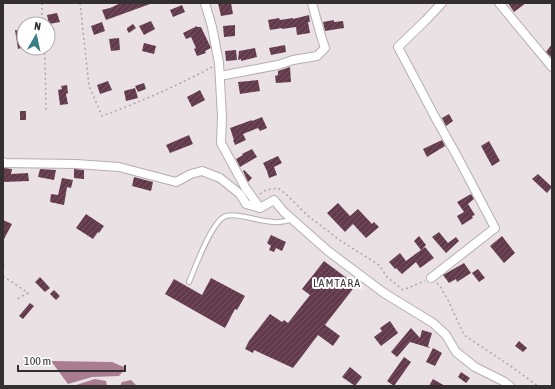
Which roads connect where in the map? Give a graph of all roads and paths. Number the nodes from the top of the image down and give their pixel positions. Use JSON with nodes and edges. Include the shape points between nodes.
{"nodes":[{"id":1,"x":42,"y":3,"type":"edge"},
{"id":2,"x":80,"y":3,"type":"edge"},
{"id":3,"x":205,"y":3,"type":"edge"},
{"id":4,"x":312,"y":3,"type":"edge"},
{"id":5,"x":442,"y":3,"type":"edge"},
{"id":6,"x":499,"y":3,"type":"edge"},
{"id":7,"x":42,"y":16,"type":"edge"},
{"id":8,"x":44,"y":56,"type":"edge"},
{"id":9,"x":219,"y":63,"type":"junction"},
{"id":10,"x":552,"y":66,"type":"edge"},
{"id":11,"x":220,"y":76,"type":"junction"},
{"id":12,"x":46,"y":112,"type":"dead end"},
{"id":13,"x":3,"y":162,"type":"edge"},
{"id":14,"x":253,"y":198,"type":"junction"},
{"id":15,"x":260,"y":208,"type":"junction"},
{"id":16,"x":292,"y":219,"type":"junction"},
{"id":17,"x":6,"y":264,"type":"dead end"},
{"id":18,"x":3,"y":267,"type":"edge"},
{"id":19,"x":3,"y":276,"type":"edge"},
{"id":20,"x":430,"y":278,"type":"junction"},
{"id":21,"x":189,"y":282,"type":"dead end"},
{"id":22,"x":15,"y":300,"type":"dead end"},
{"id":23,"x":510,"y":386,"type":"edge"},
{"id":24,"x":538,"y":386,"type":"edge"}],
"edges":[{"from":1,"to":7,"type":"path"},
{"from":2,"to":9,"type":"path","via":[[89,86],[102,116],[168,90]]},
{"from":3,"to":9,"type":"street"},
{"from":4,"to":11,"type":"street","via":[[325,48],[317,56]]},
{"from":5,"to":20,"type":"street","via":[[398,47],[495,228]]},
{"from":6,"to":10,"type":"street"},
{"from":8,"to":12,"type":"path"},
{"from":9,"to":11,"type":"street"},
{"from":11,"to":14,"type":"street","via":[[221,143]]},
{"from":13,"to":15,"type":"street","via":[[119,168],[176,182],[202,171],[220,178],[240,194],[246,204]]},
{"from":14,"to":15,"type":"street"},
{"from":14,"to":20,"type":"path","via":[[266,190],[278,188],[341,241],[379,265],[387,277],[403,290]]},
{"from":15,"to":16,"type":"street","via":[[274,200]]},
{"from":16,"to":21,"type":"lane","via":[[273,223],[243,216],[226,216],[219,220]]},
{"from":16,"to":23,"type":"street","via":[[328,251],[384,293],[433,323],[446,335],[456,352],[475,367]]},
{"from":17,"to":18,"type":"path"},
{"from":19,"to":22,"type":"path","via":[[28,293]]},
{"from":20,"to":24,"type":"path","via":[[440,286],[464,335]]}]}
